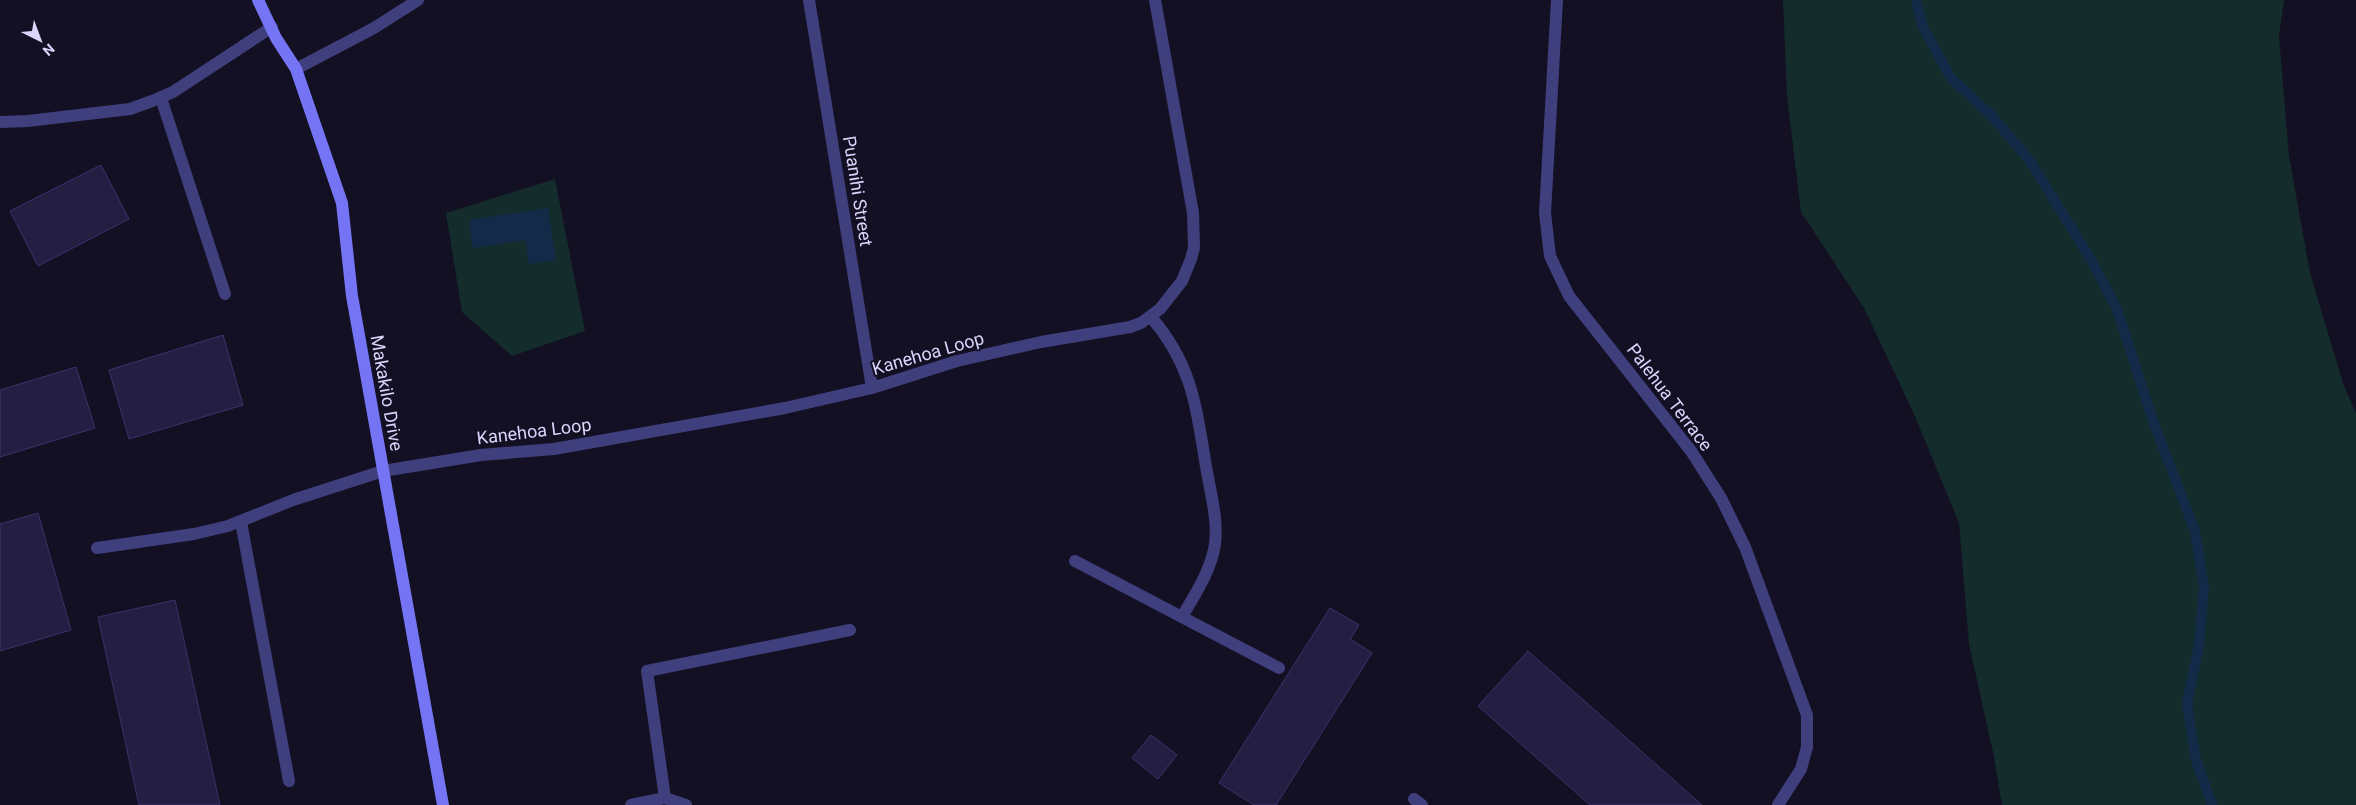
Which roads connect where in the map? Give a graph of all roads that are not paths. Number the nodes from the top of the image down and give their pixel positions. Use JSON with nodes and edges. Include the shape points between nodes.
{"nodes":[{"id":1,"x":258,"y":0,"type":"edge"},
{"id":2,"x":418,"y":0,"type":"edge"},
{"id":3,"x":809,"y":0,"type":"edge"},
{"id":4,"x":1155,"y":0,"type":"edge"},
{"id":5,"x":1557,"y":0,"type":"edge"},
{"id":6,"x":272,"y":27,"type":"junction"},
{"id":7,"x":296,"y":69,"type":"junction"},
{"id":8,"x":161,"y":98,"type":"junction"},
{"id":9,"x":0,"y":122,"type":"edge"},
{"id":10,"x":225,"y":294,"type":"dead end"},
{"id":11,"x":1151,"y":317,"type":"junction"},
{"id":12,"x":872,"y":388,"type":"junction"},
{"id":13,"x":383,"y":471,"type":"junction"},
{"id":14,"x":241,"y":522,"type":"junction"},
{"id":15,"x":97,"y":548,"type":"dead end"},
{"id":16,"x":1075,"y":561,"type":"dead end"},
{"id":17,"x":1182,"y":617,"type":"junction"},
{"id":18,"x":850,"y":630,"type":"dead end"},
{"id":19,"x":1279,"y":668,"type":"dead end"},
{"id":20,"x":289,"y":781,"type":"dead end"},
{"id":21,"x":665,"y":798,"type":"junction"},
{"id":22,"x":443,"y":805,"type":"edge"},
{"id":23,"x":631,"y":805,"type":"edge"},
{"id":24,"x":686,"y":805,"type":"edge"},
{"id":25,"x":1778,"y":805,"type":"edge"}],
"edges":[{"from":1,"to":6,"type":"main road","name":"Makakilo Drive"},
{"from":2,"to":7,"type":"street","via":[[374,28]]},
{"from":3,"to":12,"type":"street","name":"Puanihi Street"},
{"from":4,"to":11,"type":"street","name":"Kanehoa Loop","via":[[1195,236],[1191,260],[1182,282]]},
{"from":5,"to":25,"type":"street","name":"Palehua Terrace","via":[[1546,213],[1550,256],[1569,296],[1691,452],[1721,498],[1745,547],[1808,720],[1807,747],[1801,769]]},
{"from":6,"to":7,"type":"main road","name":"Makakilo Drive"},
{"from":6,"to":8,"type":"street"},
{"from":7,"to":13,"type":"main road","name":"Makakilo Drive","via":[[342,203],[352,296]]},
{"from":8,"to":9,"type":"street","via":[[130,109]]},
{"from":8,"to":10,"type":"street"},
{"from":11,"to":12,"type":"street","name":"Kanehoa Loop","via":[[1118,330],[1041,342],[957,361]]},
{"from":11,"to":17,"type":"street","via":[[1175,349],[1192,386],[1215,520],[1215,544],[1208,568]]},
{"from":12,"to":13,"type":"street","name":"Kanehoa Loop","via":[[785,408],[564,448],[481,455]]},
{"from":13,"to":14,"type":"street","name":"Kanehoa Loop","via":[[293,500]]},
{"from":13,"to":22,"type":"main road","name":"Makakilo Drive"},
{"from":14,"to":15,"type":"street","name":"Kanehoa Loop","via":[[194,534]]},
{"from":14,"to":20,"type":"street"},
{"from":16,"to":17,"type":"street"},
{"from":17,"to":19,"type":"street"},
{"from":18,"to":21,"type":"street","via":[[647,671]]},
{"from":21,"to":23,"type":"street"},
{"from":21,"to":24,"type":"street"}]}
